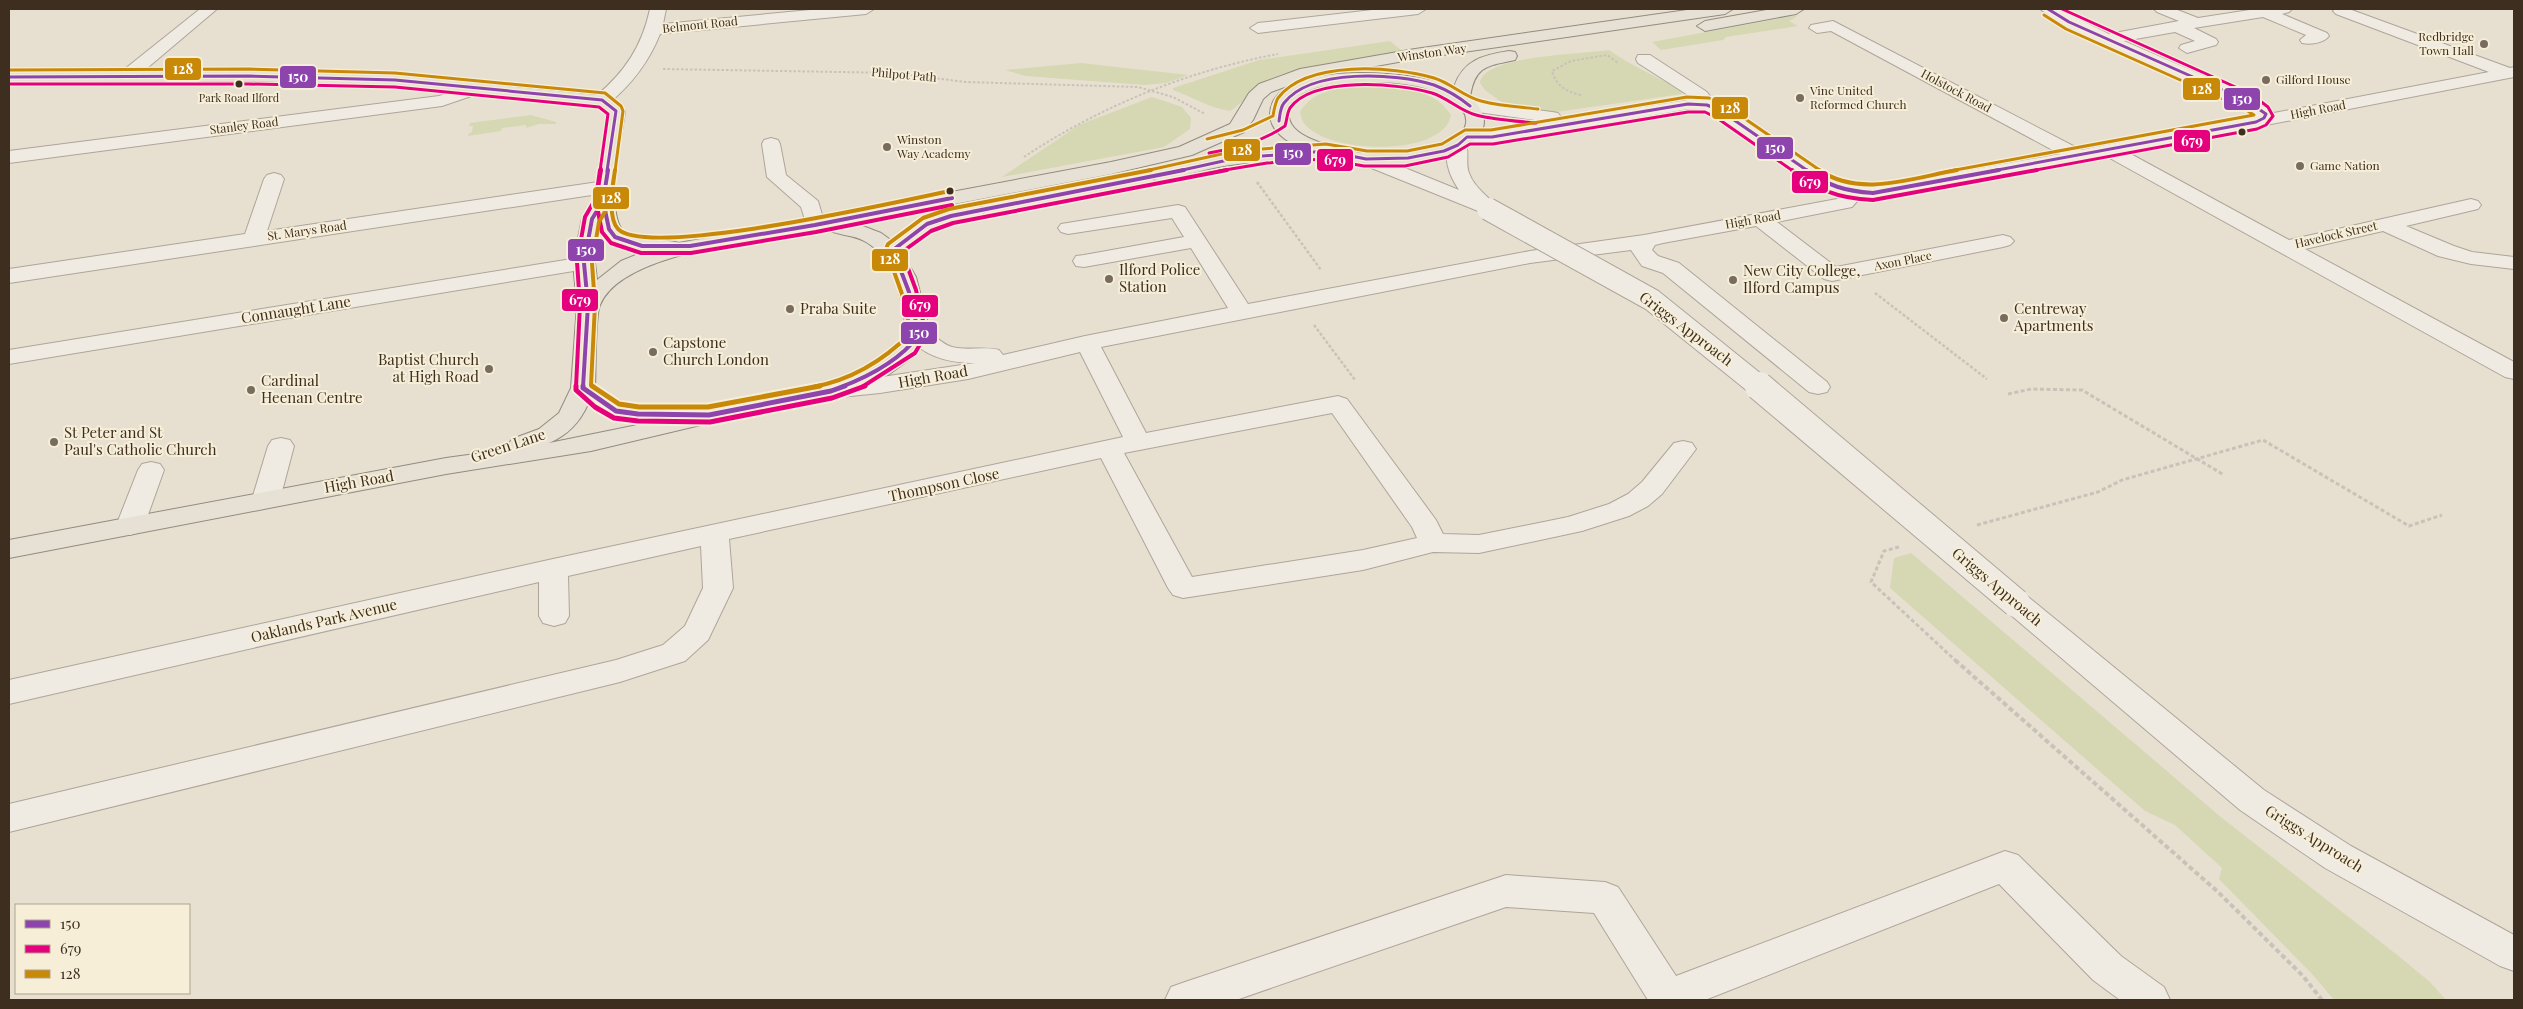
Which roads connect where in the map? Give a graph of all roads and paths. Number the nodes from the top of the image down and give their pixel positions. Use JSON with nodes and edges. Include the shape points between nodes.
{"nodes":[{"id":1,"x":209,"y":9,"type":"edge"},
{"id":2,"x":658,"y":9,"type":"edge"},
{"id":3,"x":866,"y":9,"type":"edge"},
{"id":4,"x":1418,"y":9,"type":"edge"},
{"id":5,"x":1725,"y":9,"type":"edge"},
{"id":6,"x":1796,"y":9,"type":"edge"},
{"id":7,"x":2034,"y":9,"type":"edge"},
{"id":8,"x":2162,"y":9,"type":"edge"},
{"id":9,"x":2284,"y":9,"type":"edge"},
{"id":10,"x":2050,"y":11,"type":"edge"},
{"id":11,"x":2341,"y":11,"type":"dead end"},
{"id":12,"x":2264,"y":12,"type":"junction"},
{"id":13,"x":2197,"y":23,"type":"junction"},
{"id":14,"x":1825,"y":25,"type":"dead end"},
{"id":15,"x":2178,"y":27,"type":"junction"},
{"id":16,"x":1258,"y":28,"type":"dead end"},
{"id":17,"x":654,"y":30,"type":"junction"},
{"id":18,"x":2106,"y":39,"type":"junction"},
{"id":19,"x":2308,"y":40,"type":"dead end"},
{"id":20,"x":1475,"y":47,"type":"junction"},
{"id":21,"x":2187,"y":48,"type":"dead end"},
{"id":22,"x":1644,"y":59,"type":"dead end"},
{"id":23,"x":1614,"y":61,"type":"dead end"},
{"id":24,"x":656,"y":69,"type":"dead end"},
{"id":25,"x":2511,"y":72,"type":"edge"},
{"id":26,"x":127,"y":76,"type":"junction"},
{"id":27,"x":9,"y":77,"type":"edge"},
{"id":28,"x":1362,"y":77,"type":"junction"},
{"id":29,"x":477,"y":88,"type":"junction"},
{"id":30,"x":1155,"y":90,"type":"junction"},
{"id":31,"x":1584,"y":96,"type":"dead end"},
{"id":32,"x":602,"y":100,"type":"junction"},
{"id":33,"x":1465,"y":102,"type":"junction"},
{"id":34,"x":1707,"y":105,"type":"junction"},
{"id":35,"x":1208,"y":116,"type":"dead end"},
{"id":36,"x":1607,"y":116,"type":"junction"},
{"id":37,"x":1279,"y":121,"type":"junction"},
{"id":38,"x":2256,"y":122,"type":"junction"},
{"id":39,"x":1463,"y":141,"type":"junction"},
{"id":40,"x":771,"y":144,"type":"dead end"},
{"id":41,"x":2109,"y":150,"type":"junction"},
{"id":42,"x":1185,"y":151,"type":"junction"},
{"id":43,"x":1326,"y":151,"type":"junction"},
{"id":44,"x":2078,"y":156,"type":"junction"},
{"id":45,"x":9,"y":157,"type":"edge"},
{"id":46,"x":1366,"y":159,"type":"junction"},
{"id":47,"x":1018,"y":161,"type":"dead end"},
{"id":48,"x":1253,"y":175,"type":"dead end"},
{"id":49,"x":274,"y":179,"type":"dead end"},
{"id":50,"x":1855,"y":192,"type":"junction"},
{"id":51,"x":604,"y":194,"type":"junction"},
{"id":52,"x":2471,"y":205,"type":"dead end"},
{"id":53,"x":1488,"y":209,"type":"junction"},
{"id":54,"x":1760,"y":219,"type":"junction"},
{"id":55,"x":2385,"y":224,"type":"junction"},
{"id":56,"x":815,"y":225,"type":"junction"},
{"id":57,"x":1068,"y":228,"type":"dead end"},
{"id":58,"x":784,"y":230,"type":"joint"},
{"id":59,"x":254,"y":239,"type":"junction"},
{"id":60,"x":1197,"y":241,"type":"junction"},
{"id":61,"x":2003,"y":241,"type":"dead end"},
{"id":62,"x":690,"y":246,"type":"junction"},
{"id":63,"x":2286,"y":247,"type":"junction"},
{"id":64,"x":893,"y":250,"type":"junction"},
{"id":65,"x":1648,"y":251,"type":"junction"},
{"id":66,"x":1084,"y":261,"type":"dead end"},
{"id":67,"x":584,"y":263,"type":"junction"},
{"id":68,"x":2514,"y":263,"type":"edge"},
{"id":69,"x":1847,"y":271,"type":"junction"},
{"id":70,"x":9,"y":276,"type":"edge"},
{"id":71,"x":1674,"y":292,"type":"dead end"},
{"id":72,"x":1338,"y":294,"type":"junction"},
{"id":73,"x":588,"y":305,"type":"junction"},
{"id":74,"x":1242,"y":312,"type":"junction"},
{"id":75,"x":1314,"y":324,"type":"dead end"},
{"id":76,"x":919,"y":335,"type":"junction"},
{"id":77,"x":1085,"y":343,"type":"junction"},
{"id":78,"x":1038,"y":353,"type":"junction"},
{"id":79,"x":9,"y":357,"type":"edge"},
{"id":80,"x":2514,"y":372,"type":"edge"},
{"id":81,"x":1986,"y":379,"type":"dead end"},
{"id":82,"x":1358,"y":385,"type":"dead end"},
{"id":83,"x":1818,"y":387,"type":"dead end"},
{"id":84,"x":583,"y":388,"type":"junction"},
{"id":85,"x":831,"y":391,"type":"junction"},
{"id":86,"x":2008,"y":394,"type":"dead end"},
{"id":87,"x":709,"y":415,"type":"junction"},
{"id":88,"x":1138,"y":442,"type":"junction"},
{"id":89,"x":281,"y":446,"type":"dead end"},
{"id":90,"x":1683,"y":448,"type":"dead end"},
{"id":91,"x":1109,"y":449,"type":"junction"},
{"id":92,"x":446,"y":466,"type":"junction"},
{"id":93,"x":151,"y":470,"type":"dead end"},
{"id":94,"x":2224,"y":475,"type":"dead end"},
{"id":95,"x":266,"y":499,"type":"junction"},
{"id":96,"x":2442,"y":515,"type":"dead end"},
{"id":97,"x":130,"y":526,"type":"junction"},
{"id":98,"x":1968,"y":528,"type":"dead end"},
{"id":99,"x":715,"y":534,"type":"junction"},
{"id":100,"x":1433,"y":543,"type":"junction"},
{"id":101,"x":1903,"y":546,"type":"dead end"},
{"id":102,"x":649,"y":548,"type":"joint"},
{"id":103,"x":9,"y":549,"type":"edge"},
{"id":104,"x":554,"y":569,"type":"junction"},
{"id":105,"x":554,"y":616,"type":"dead end"},
{"id":106,"x":9,"y":692,"type":"edge"},
{"id":107,"x":9,"y":818,"type":"edge"},
{"id":108,"x":2514,"y":954,"type":"edge"},
{"id":109,"x":2142,"y":999,"type":"edge"},
{"id":110,"x":1185,"y":1000,"type":"edge"},
{"id":111,"x":2322,"y":1000,"type":"edge"}],
"edges":[{"from":1,"to":26,"type":"street"},
{"from":2,"to":17,"type":"street"},
{"from":3,"to":17,"type":"street","name":"Belmont Road"},
{"from":4,"to":16,"type":"street"},
{"from":5,"to":20,"type":"main road","name":"Winston Way"},
{"from":6,"to":33,"type":"main road","name":"Winston Way","via":[[1641,37],[1500,57],[1477,64],[1467,72],[1462,83]]},
{"from":7,"to":10,"type":"street"},
{"from":8,"to":13,"type":"street"},
{"from":9,"to":12,"type":"street"},
{"from":10,"to":18,"type":"street"},
{"from":11,"to":25,"type":"street"},
{"from":12,"to":13,"type":"street"},
{"from":12,"to":19,"type":"street","via":[[2321,36]]},
{"from":13,"to":15,"type":"street"},
{"from":14,"to":44,"type":"street","name":"Holstock Road"},
{"from":15,"to":18,"type":"street"},
{"from":15,"to":21,"type":"street","via":[[2210,42]]},
{"from":17,"to":32,"type":"street","via":[[626,81]]},
{"from":18,"to":38,"type":"street","via":[[2247,101],[2266,114]]},
{"from":20,"to":28,"type":"main road"},
{"from":20,"to":42,"type":"main road","name":"Winston Way","via":[[1376,60],[1272,84],[1255,97],[1237,128]]},
{"from":22,"to":34,"type":"street","via":[[1701,96]]},
{"from":23,"to":31,"type":"path","via":[[1607,55],[1573,60],[1552,71],[1553,80],[1562,88]]},
{"from":24,"to":30,"type":"path","name":"Philpot Path","via":[[897,72],[965,82],[1108,85]]},
{"from":25,"to":38,"type":"street","name":"High Road"},
{"from":26,"to":27,"type":"main road"},
{"from":26,"to":29,"type":"main road","via":[[395,80]]},
{"from":28,"to":33,"type":"main road","via":[[1428,84]]},
{"from":28,"to":37,"type":"main road","via":[[1331,80],[1298,91],[1285,100],[1279,110]]},
{"from":29,"to":32,"type":"main road"},
{"from":29,"to":45,"type":"street","name":"Stanley Road","via":[[442,101]]},
{"from":30,"to":35,"type":"path","name":"Philpot Path","via":[[1183,100]]},
{"from":30,"to":47,"type":"path","via":[[1075,124]]},
{"from":32,"to":51,"type":"main road","name":"Green Lane","via":[[616,111]]},
{"from":33,"to":36,"type":"street","via":[[1542,117]]},
{"from":33,"to":39,"type":"main road","via":[[1476,116],[1475,127]]},
{"from":34,"to":36,"type":"street","via":[[1688,104]]},
{"from":34,"to":50,"type":"street","name":"High Road","via":[[1721,111],[1828,185]]},
{"from":36,"to":39,"type":"street"},
{"from":37,"to":42,"type":"main road","via":[[1247,138]]},
{"from":37,"to":43,"type":"main road","via":[[1287,132],[1303,143]]},
{"from":38,"to":41,"type":"street","name":"High Road"},
{"from":39,"to":46,"type":"main road","via":[[1436,153],[1408,158]]},
{"from":39,"to":53,"type":"street","name":"Griggs Approach","via":[[1455,163],[1463,183]]},
{"from":40,"to":56,"type":"street","via":[[777,178],[811,205]]},
{"from":41,"to":44,"type":"street","name":"High Road"},
{"from":41,"to":63,"type":"street"},
{"from":42,"to":56,"type":"main road","name":"Winston Way"},
{"from":43,"to":46,"type":"main road"},
{"from":43,"to":64,"type":"main road","via":[[1237,158],[951,216],[927,224]]},
{"from":44,"to":50,"type":"street","name":"High Road","via":[[1899,189]]},
{"from":46,"to":53,"type":"street","name":"Griggs Approach"},
{"from":48,"to":72,"type":"path"},
{"from":49,"to":59,"type":"street"},
{"from":50,"to":54,"type":"street","name":"High Road","via":[[1845,203]]},
{"from":51,"to":59,"type":"street","name":"St. Marys Road"},
{"from":51,"to":62,"type":"main road","name":"Green Lane","via":[[609,229],[616,237],[642,246]]},
{"from":51,"to":67,"type":"main road","name":"Green Lane","via":[[592,219]]},
{"from":52,"to":55,"type":"street","name":"Havelock Street"},
{"from":53,"to":108,"type":"street","name":"Griggs Approach","bridge":true,"via":[[1652,300],[1725,357],[2252,800],[2338,857]]},
{"from":54,"to":65,"type":"street","name":"High Road"},
{"from":54,"to":69,"type":"street","name":"Axon Place","via":[[1832,274]]},
{"from":55,"to":63,"type":"street","name":"Havelock Street"},
{"from":55,"to":68,"type":"street","name":"Havelock Street","via":[[2471,258]]},
{"from":56,"to":58,"type":"main road","name":"Winston Way"},
{"from":56,"to":64,"type":"main road","via":[[842,227],[872,235]]},
{"from":57,"to":60,"type":"street","via":[[1178,211]]},
{"from":58,"to":62,"type":"main road","name":"Green Lane"},
{"from":59,"to":70,"type":"street","name":"St. Marys Road"},
{"from":60,"to":66,"type":"street"},
{"from":60,"to":74,"type":"street"},
{"from":61,"to":69,"type":"street","name":"Axon Place"},
{"from":62,"to":73,"type":"main road","name":"Green Lane","via":[[650,256],[629,266],[605,284]]},
{"from":63,"to":80,"type":"street"},
{"from":64,"to":76,"type":"main road","via":[[901,267]]},
{"from":65,"to":71,"type":"street","via":[[1653,271]]},
{"from":65,"to":72,"type":"street","name":"High Road","via":[[1530,257]]},
{"from":65,"to":83,"type":"street"},
{"from":67,"to":73,"type":"main road","name":"Green Lane"},
{"from":67,"to":79,"type":"street","name":"Connaught Lane"},
{"from":69,"to":81,"type":"path"},
{"from":72,"to":74,"type":"street","name":"High Road"},
{"from":73,"to":84,"type":"main road","name":"Green Lane"},
{"from":74,"to":77,"type":"street","name":"High Road"},
{"from":75,"to":82,"type":"path"},
{"from":76,"to":78,"type":"street","name":"High Road","via":[[930,346],[960,356]]},
{"from":76,"to":85,"type":"main road","via":[[896,358],[862,379]]},
{"from":77,"to":78,"type":"street","name":"High Road"},
{"from":77,"to":88,"type":"street"},
{"from":78,"to":85,"type":"street","name":"High Road","via":[[968,372]]},
{"from":84,"to":87,"type":"main road","name":"High Road","via":[[616,411]]},
{"from":84,"to":92,"type":"main road","name":"Green Lane","via":[[570,417],[548,434]]},
{"from":85,"to":87,"type":"main road","name":"High Road"},
{"from":86,"to":94,"type":"path","bridge":true,"via":[[2031,389],[2082,390]]},
{"from":87,"to":92,"type":"main road","name":"High Road","via":[[641,433],[523,456]]},
{"from":88,"to":91,"type":"street","name":"Thompson Close"},
{"from":88,"to":100,"type":"street","name":"Thompson Close","via":[[1338,404],[1426,526]]},
{"from":89,"to":95,"type":"street"},
{"from":90,"to":100,"type":"street","via":[[1652,488],[1618,510],[1572,524],[1479,544]]},
{"from":91,"to":99,"type":"street","name":"Thompson Close"},
{"from":91,"to":100,"type":"street","via":[[1183,588],[1363,560]]},
{"from":92,"to":95,"type":"main road","name":"High Road"},
{"from":93,"to":97,"type":"street"},
{"from":95,"to":97,"type":"main road","name":"High Road"},
{"from":96,"to":98,"type":"path","via":[[2409,526],[2263,440],[2122,480],[2098,492]]},
{"from":97,"to":103,"type":"main road","name":"High Road"},
{"from":99,"to":102,"type":"street","name":"Thompson Close"},
{"from":99,"to":107,"type":"street","via":[[718,588],[697,632],[674,653],[620,671]]},
{"from":101,"to":111,"type":"path","via":[[1884,551],[1871,582],[1925,634],[2218,892],[2303,976]]},
{"from":102,"to":104,"type":"street","name":"Oaklands Park Avenue"},
{"from":104,"to":105,"type":"street"},
{"from":104,"to":106,"type":"street","name":"Oaklands Park Avenue"},
{"from":109,"to":110,"type":"street","via":[[2082,945],[2005,866],[1668,997],[1605,898],[1506,891]]}]}
